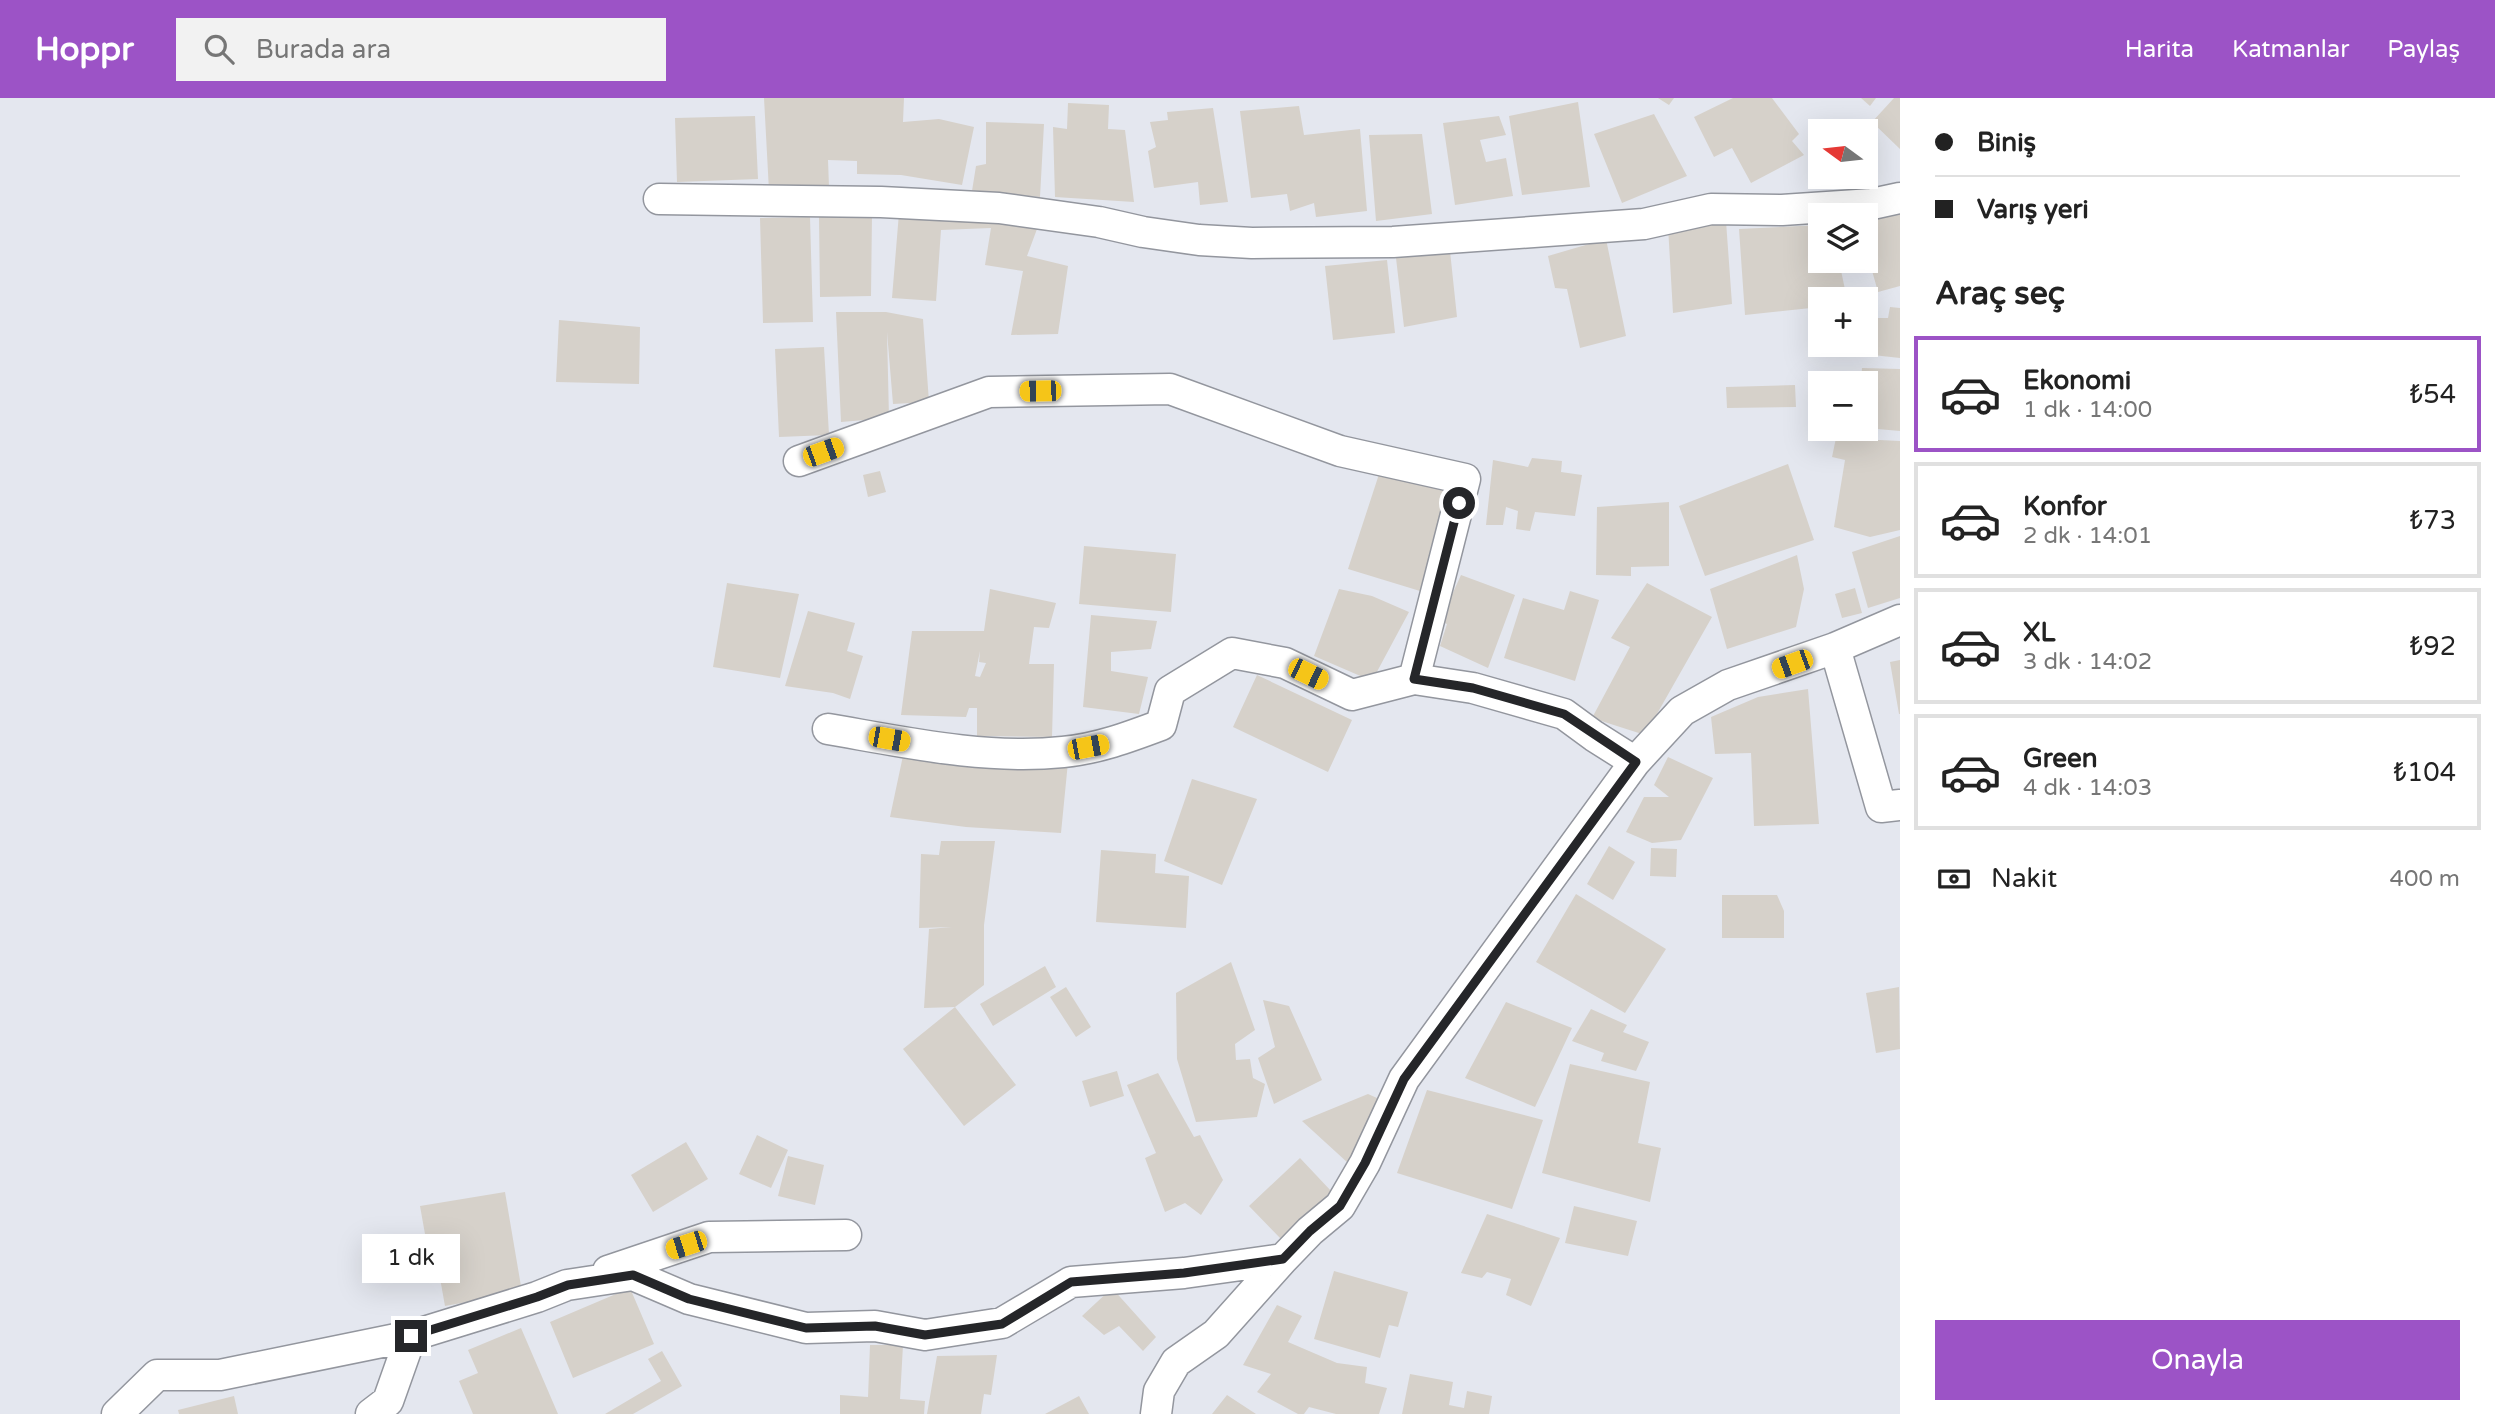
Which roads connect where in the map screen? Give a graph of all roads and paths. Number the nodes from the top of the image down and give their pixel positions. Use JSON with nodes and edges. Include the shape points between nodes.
{"nodes":[{"id":1,"x":1900,"y":198,"type":"edge"},
{"id":2,"x":659,"y":199,"type":"dead end"},
{"id":3,"x":799,"y":461,"type":"dead end"},
{"id":4,"x":1900,"y":620,"type":"edge"},
{"id":5,"x":1835,"y":648,"type":"junction"},
{"id":6,"x":1414,"y":679,"type":"junction"},
{"id":7,"x":828,"y":729,"type":"dead end"},
{"id":8,"x":1636,"y":762,"type":"junction"},
{"id":9,"x":1900,"y":804,"type":"edge"},
{"id":10,"x":845,"y":1235,"type":"dead end"},
{"id":11,"x":1283,"y":1259,"type":"junction"},
{"id":12,"x":568,"y":1285,"type":"junction"},
{"id":13,"x":411,"y":1336,"type":"junction"},
{"id":14,"x":117,"y":1414,"type":"edge"},
{"id":15,"x":371,"y":1414,"type":"edge"},
{"id":16,"x":1156,"y":1414,"type":"edge"}],
"edges":[{"from":1,"to":2,"type":"street","via":[[1782,210],[1711,209],[1644,225],[1393,242],[1265,243],[1199,240],[999,208]]},
{"from":3,"to":6,"type":"street","via":[[989,391],[1170,389],[1340,451],[1465,479]]},
{"from":4,"to":5,"type":"street"},
{"from":5,"to":8,"type":"street","via":[[1728,685],[1682,711]]},
{"from":5,"to":9,"type":"street","via":[[1881,807]]},
{"from":6,"to":7,"type":"street","via":[[1352,695],[1285,663],[1232,653],[1170,691],[1161,725],[1114,742],[1063,752],[939,748]]},
{"from":6,"to":8,"type":"street","via":[[1473,688],[1564,714]]},
{"from":8,"to":11,"type":"street","via":[[1404,1079],[1340,1206]]},
{"from":10,"to":12,"type":"street","via":[[709,1237]]},
{"from":11,"to":12,"type":"street","via":[[1071,1282],[1002,1324],[925,1335],[875,1326],[806,1328],[689,1299],[633,1275]]},
{"from":11,"to":16,"type":"street","via":[[1216,1334],[1176,1362],[1159,1391]]},
{"from":12,"to":13,"type":"street"},
{"from":13,"to":14,"type":"street","via":[[220,1375],[157,1374]]},
{"from":13,"to":15,"type":"street","via":[[388,1401]]}]}
